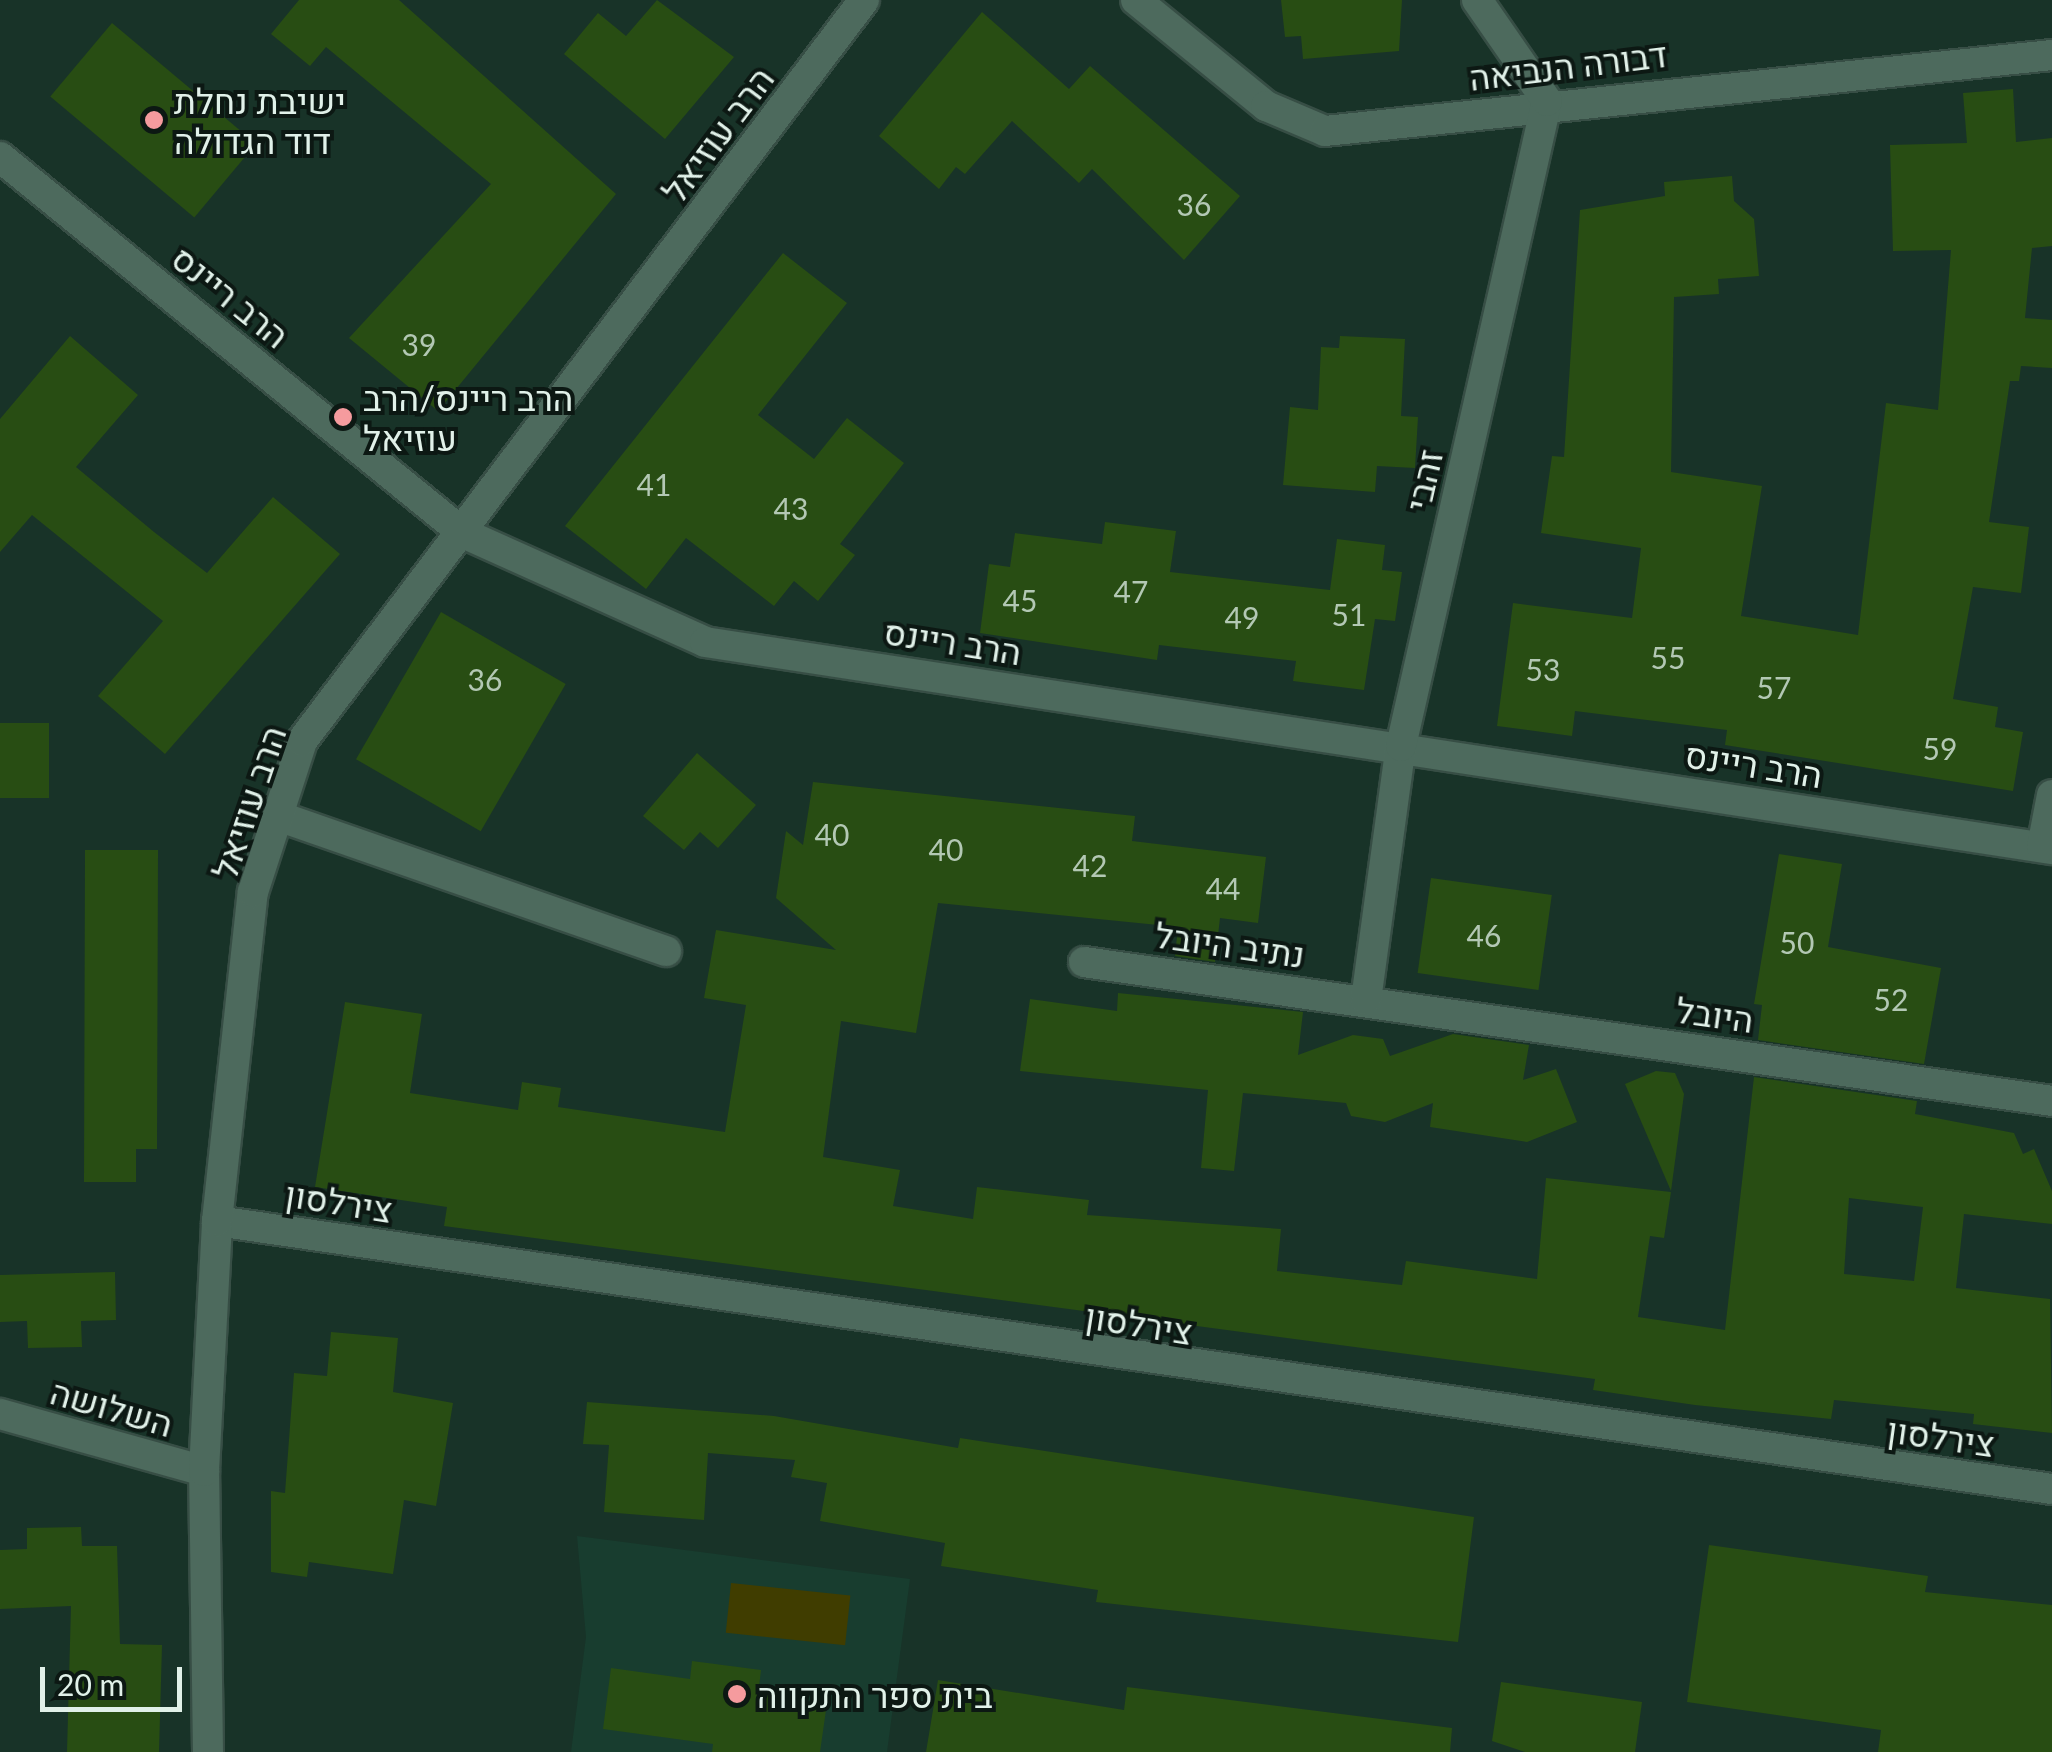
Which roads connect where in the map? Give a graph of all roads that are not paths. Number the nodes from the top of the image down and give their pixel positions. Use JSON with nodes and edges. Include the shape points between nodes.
{"nodes":[{"id":1,"x":864,"y":0,"type":"edge"},
{"id":2,"x":1136,"y":0,"type":"edge"},
{"id":3,"x":1477,"y":0,"type":"edge"},
{"id":4,"x":2052,"y":55,"type":"edge"},
{"id":5,"x":1547,"y":101,"type":"junction"},
{"id":6,"x":0,"y":157,"type":"edge"},
{"id":7,"x":463,"y":533,"type":"junction"},
{"id":8,"x":1401,"y":746,"type":"junction"},
{"id":9,"x":2052,"y":795,"type":"edge"},
{"id":10,"x":278,"y":816,"type":"junction"},
{"id":11,"x":2047,"y":848,"type":"edge"},
{"id":12,"x":666,"y":951,"type":"dead end"},
{"id":13,"x":1084,"y":962,"type":"dead end"},
{"id":14,"x":1366,"y":1000,"type":"junction"},
{"id":15,"x":2052,"y":1101,"type":"edge"},
{"id":16,"x":217,"y":1221,"type":"junction"},
{"id":17,"x":0,"y":1414,"type":"edge"},
{"id":18,"x":204,"y":1472,"type":"junction"},
{"id":19,"x":2052,"y":1488,"type":"edge"},
{"id":20,"x":208,"y":1752,"type":"edge"}],
"edges":[{"from":1,"to":7,"type":"street","name":"הרב עוזיאל"},
{"from":2,"to":5,"type":"street","name":"דבורה הנביאה","via":[[1297,126],[1403,125]]},
{"from":3,"to":5,"type":"street"},
{"from":4,"to":5,"type":"street","name":"דבורה הנביאה"},
{"from":5,"to":8,"type":"street","name":"זהבי"},
{"from":6,"to":7,"type":"street","name":"הרב ריינס"},
{"from":7,"to":8,"type":"street","name":"הרב ריינס","via":[[705,642]]},
{"from":7,"to":10,"type":"street","name":"הרב עוזיאל","via":[[302,741]]},
{"from":8,"to":11,"type":"street","name":"הרב ריינס"},
{"from":8,"to":14,"type":"street","name":"זהבי"},
{"from":9,"to":11,"type":"street"},
{"from":10,"to":12,"type":"street"},
{"from":10,"to":16,"type":"street","name":"הרב עוזיאל","via":[[253,892]]},
{"from":13,"to":14,"type":"street","name":"נתיב היובל"},
{"from":14,"to":15,"type":"street","name":"היובל"},
{"from":16,"to":18,"type":"street","name":"הרב עוזיאל"},
{"from":16,"to":19,"type":"street","name":"צירלסון"},
{"from":17,"to":18,"type":"street","name":"השלושה"},
{"from":18,"to":20,"type":"street","name":"הרב עוזיאל"}]}
